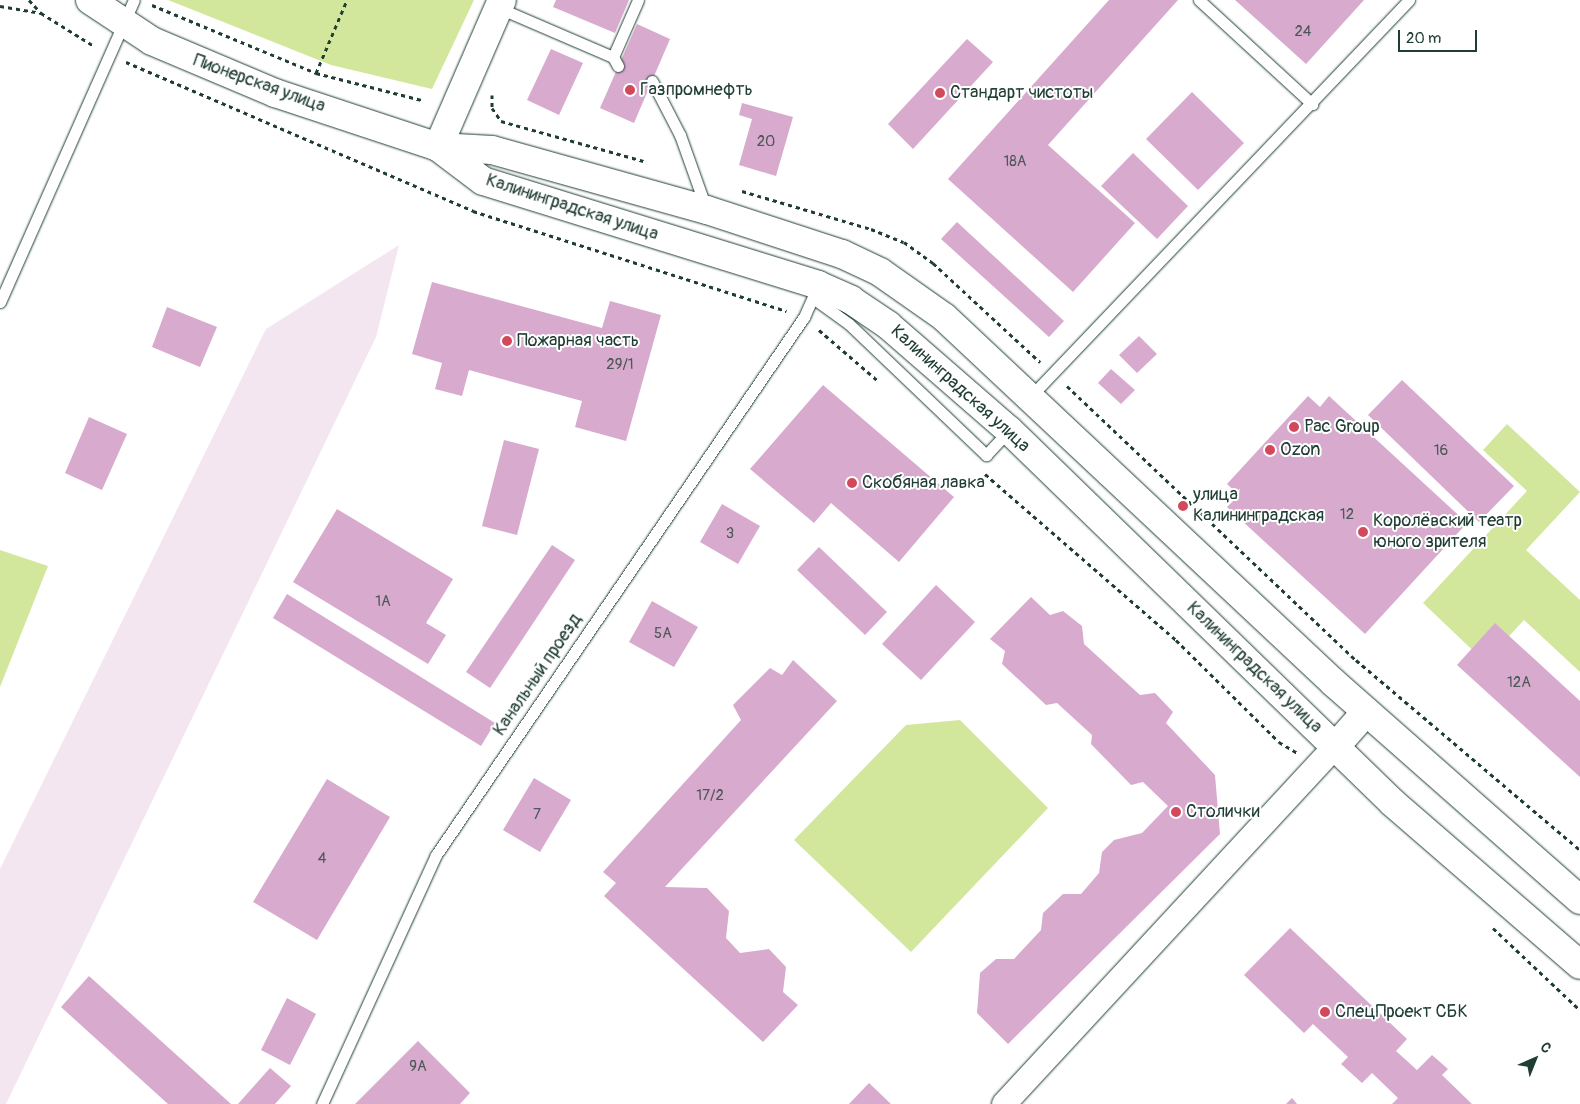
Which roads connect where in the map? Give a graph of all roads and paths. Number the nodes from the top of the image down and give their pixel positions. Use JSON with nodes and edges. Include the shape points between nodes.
{"nodes":[{"id":1,"x":29,"y":0,"type":"edge"},
{"id":2,"x":90,"y":0,"type":"edge"},
{"id":3,"x":347,"y":0,"type":"edge"},
{"id":4,"x":638,"y":0,"type":"edge"},
{"id":5,"x":1199,"y":0,"type":"edge"},
{"id":6,"x":1409,"y":0,"type":"edge"},
{"id":7,"x":149,"y":4,"type":"dead end"},
{"id":8,"x":500,"y":4,"type":"edge"},
{"id":9,"x":0,"y":6,"type":"edge"},
{"id":10,"x":130,"y":12,"type":"edge"},
{"id":11,"x":41,"y":13,"type":"junction"},
{"id":12,"x":110,"y":56,"type":"junction"},
{"id":13,"x":316,"y":73,"type":"junction"},
{"id":14,"x":652,"y":81,"type":"dead end"},
{"id":15,"x":496,"y":85,"type":"dead end"},
{"id":16,"x":422,"y":100,"type":"dead end"},
{"id":17,"x":1312,"y":104,"type":"junction"},
{"id":18,"x":501,"y":121,"type":"dead end"},
{"id":19,"x":438,"y":147,"type":"junction"},
{"id":20,"x":706,"y":210,"type":"junction"},
{"id":21,"x":815,"y":292,"type":"junction"},
{"id":22,"x":0,"y":302,"type":"edge"},
{"id":23,"x":804,"y":317,"type":"junction"},
{"id":24,"x":886,"y":388,"type":"dead end"},
{"id":25,"x":1030,"y":397,"type":"junction"},
{"id":26,"x":983,"y":472,"type":"dead end"},
{"id":27,"x":1356,"y":660,"type":"dead end"},
{"id":28,"x":1366,"y":712,"type":"junction"},
{"id":29,"x":1279,"y":742,"type":"dead end"},
{"id":30,"x":1335,"y":747,"type":"junction"},
{"id":31,"x":1580,"y":850,"type":"edge"},
{"id":32,"x":1580,"y":900,"type":"edge"},
{"id":33,"x":1580,"y":965,"type":"edge"},
{"id":34,"x":322,"y":1104,"type":"edge"},
{"id":35,"x":1004,"y":1104,"type":"edge"}],
"edges":[{"from":1,"to":11,"type":"path"},
{"from":2,"to":10,"type":"main road","name":"Пионерская улица"},
{"from":3,"to":13,"type":"path"},
{"from":4,"to":8,"type":"lane","via":[[616,61]]},
{"from":5,"to":17,"type":"lane"},
{"from":6,"to":17,"type":"lane"},
{"from":7,"to":13,"type":"path"},
{"from":8,"to":19,"type":"main road"},
{"from":9,"to":11,"type":"path"},
{"from":10,"to":12,"type":"lane"},
{"from":10,"to":19,"type":"main road","name":"Пионерская улица","via":[[180,55],[275,93]]},
{"from":11,"to":12,"type":"path"},
{"from":12,"to":22,"type":"lane"},
{"from":12,"to":23,"type":"path","via":[[473,211]]},
{"from":13,"to":16,"type":"path"},
{"from":14,"to":20,"type":"lane","via":[[680,135]]},
{"from":15,"to":18,"type":"path","via":[[492,108]]},
{"from":17,"to":25,"type":"lane"},
{"from":19,"to":20,"type":"main road","name":"Калининградская улица","via":[[492,150]]},
{"from":19,"to":21,"type":"main road","name":"Калининградская улица","via":[[483,181]]},
{"from":20,"to":25,"type":"main road","name":"Калининградская улица","via":[[842,254],[880,272],[944,317]]},
{"from":21,"to":23,"type":"lane","name":"Канальный проезд"},
{"from":21,"to":30,"type":"main road","name":"Калининградская улица","via":[[851,300],[888,325],[1009,430]]},
{"from":23,"to":24,"type":"path"},
{"from":23,"to":34,"type":"lane","name":"Канальный проезд","via":[[436,855]]},
{"from":25,"to":28,"type":"main road","name":"Калининградская улица"},
{"from":26,"to":29,"type":"path","via":[[1176,640]]},
{"from":27,"to":31,"type":"path"},
{"from":28,"to":30,"type":"main road"},
{"from":28,"to":32,"type":"main road","name":"Калининградская улица"},
{"from":30,"to":33,"type":"main road","name":"Калининградская улица","via":[[1440,846]]},
{"from":30,"to":35,"type":"street"}]}
